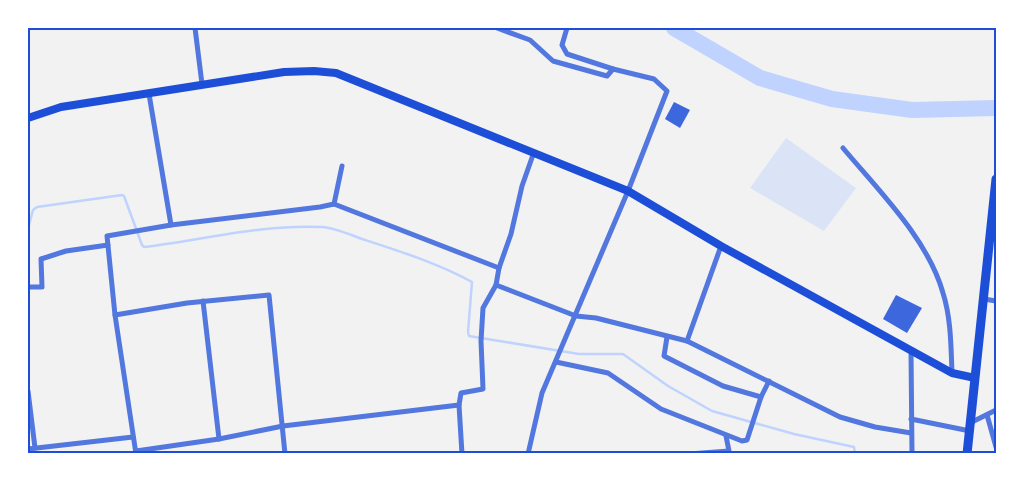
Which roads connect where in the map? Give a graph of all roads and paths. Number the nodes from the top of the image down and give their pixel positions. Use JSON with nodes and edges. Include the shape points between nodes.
{"nodes":[{"id":1,"x":195,"y":28,"type":"edge"},
{"id":2,"x":497,"y":28,"type":"edge"},
{"id":3,"x":567,"y":28,"type":"edge"},
{"id":4,"x":613,"y":69,"type":"junction"},
{"id":5,"x":202,"y":84,"type":"junction"},
{"id":6,"x":149,"y":94,"type":"junction"},
{"id":7,"x":28,"y":118,"type":"edge"},
{"id":8,"x":843,"y":148,"type":"dead end"},
{"id":9,"x":534,"y":152,"type":"junction"},
{"id":10,"x":342,"y":166,"type":"dead end"},
{"id":11,"x":996,"y":183,"type":"edge"},
{"id":12,"x":628,"y":190,"type":"junction"},
{"id":13,"x":334,"y":204,"type":"junction"},
{"id":14,"x":171,"y":225,"type":"junction"},
{"id":15,"x":994,"y":233,"type":"edge"},
{"id":16,"x":108,"y":245,"type":"junction"},
{"id":17,"x":721,"y":246,"type":"junction"},
{"id":18,"x":499,"y":268,"type":"junction"},
{"id":19,"x":496,"y":285,"type":"junction"},
{"id":20,"x":28,"y":287,"type":"edge"},
{"id":21,"x":984,"y":299,"type":"junction"},
{"id":22,"x":203,"y":301,"type":"junction"},
{"id":23,"x":996,"y":301,"type":"edge"},
{"id":24,"x":114,"y":315,"type":"junction"},
{"id":25,"x":576,"y":316,"type":"junction"},
{"id":26,"x":667,"y":337,"type":"junction"},
{"id":27,"x":687,"y":341,"type":"junction"},
{"id":28,"x":911,"y":351,"type":"junction"},
{"id":29,"x":556,"y":362,"type":"junction"},
{"id":30,"x":952,"y":373,"type":"junction"},
{"id":31,"x":975,"y":378,"type":"junction"},
{"id":32,"x":769,"y":381,"type":"junction"},
{"id":33,"x":28,"y":391,"type":"edge"},
{"id":34,"x":761,"y":397,"type":"junction"},
{"id":35,"x":459,"y":405,"type":"junction"},
{"id":36,"x":996,"y":410,"type":"edge"},
{"id":37,"x":987,"y":415,"type":"junction"},
{"id":38,"x":911,"y":419,"type":"junction"},
{"id":39,"x":283,"y":426,"type":"junction"},
{"id":40,"x":970,"y":427,"type":"junction"},
{"id":41,"x":911,"y":433,"type":"junction"},
{"id":42,"x":726,"y":436,"type":"junction"},
{"id":43,"x":133,"y":437,"type":"junction"},
{"id":44,"x":219,"y":439,"type":"junction"},
{"id":45,"x":996,"y":447,"type":"edge"},
{"id":46,"x":35,"y":448,"type":"junction"},
{"id":47,"x":28,"y":449,"type":"edge"},
{"id":48,"x":136,"y":452,"type":"edge"},
{"id":49,"x":285,"y":454,"type":"edge"},
{"id":50,"x":462,"y":454,"type":"edge"},
{"id":51,"x":528,"y":454,"type":"edge"},
{"id":52,"x":689,"y":454,"type":"edge"},
{"id":53,"x":912,"y":454,"type":"edge"},
{"id":54,"x":967,"y":454,"type":"edge"}],
"edges":[{"from":1,"to":5,"type":"street"},
{"from":2,"to":4,"type":"street","via":[[530,40],[553,61],[607,76]]},
{"from":3,"to":4,"type":"street","via":[[562,45],[568,54]]},
{"from":4,"to":12,"type":"street","via":[[654,79],[668,91]]},
{"from":5,"to":6,"type":"main road"},
{"from":5,"to":9,"type":"main road","via":[[284,72],[336,73]]},
{"from":6,"to":7,"type":"main road","via":[[61,107]]},
{"from":6,"to":14,"type":"street"},
{"from":8,"to":30,"type":"street","via":[[922,247],[939,282],[944,294]]},
{"from":9,"to":12,"type":"main road"},
{"from":9,"to":18,"type":"street"},
{"from":10,"to":13,"type":"street"},
{"from":11,"to":15,"type":"highway"},
{"from":12,"to":17,"type":"main road"},
{"from":12,"to":25,"type":"street"},
{"from":13,"to":14,"type":"street"},
{"from":13,"to":18,"type":"street"},
{"from":14,"to":16,"type":"street","via":[[107,236]]},
{"from":15,"to":21,"type":"highway"},
{"from":16,"to":20,"type":"street","via":[[66,250],[42,259],[42,287]]},
{"from":16,"to":24,"type":"street"},
{"from":17,"to":27,"type":"street"},
{"from":17,"to":28,"type":"main road"},
{"from":18,"to":19,"type":"street"},
{"from":19,"to":25,"type":"street"},
{"from":19,"to":35,"type":"street","via":[[483,308],[483,389],[461,393]]},
{"from":21,"to":23,"type":"street"},
{"from":21,"to":31,"type":"highway"},
{"from":22,"to":24,"type":"street"},
{"from":22,"to":39,"type":"street","via":[[269,295]]},
{"from":22,"to":44,"type":"street"},
{"from":24,"to":43,"type":"street"},
{"from":25,"to":26,"type":"street","via":[[596,318]]},
{"from":25,"to":29,"type":"street"},
{"from":26,"to":27,"type":"street"},
{"from":26,"to":34,"type":"street","via":[[664,356],[723,386]]},
{"from":27,"to":32,"type":"street"},
{"from":28,"to":30,"type":"main road"},
{"from":28,"to":38,"type":"street"},
{"from":29,"to":42,"type":"street","via":[[608,373],[661,408]]},
{"from":29,"to":51,"type":"street","via":[[542,393]]},
{"from":30,"to":31,"type":"main road"},
{"from":31,"to":40,"type":"highway"},
{"from":32,"to":34,"type":"street"},
{"from":32,"to":41,"type":"street","via":[[840,417]]},
{"from":33,"to":46,"type":"street"},
{"from":34,"to":42,"type":"street","via":[[747,440]]},
{"from":35,"to":39,"type":"street"},
{"from":35,"to":50,"type":"street"},
{"from":36,"to":37,"type":"street"},
{"from":37,"to":40,"type":"street"},
{"from":37,"to":45,"type":"street"},
{"from":38,"to":40,"type":"street"},
{"from":38,"to":41,"type":"street"},
{"from":39,"to":44,"type":"street"},
{"from":39,"to":49,"type":"street"},
{"from":40,"to":54,"type":"highway"},
{"from":41,"to":53,"type":"street"},
{"from":42,"to":52,"type":"street","via":[[729,451]]},
{"from":43,"to":46,"type":"street"},
{"from":43,"to":48,"type":"street"},
{"from":44,"to":48,"type":"street"},
{"from":46,"to":47,"type":"street"}]}
